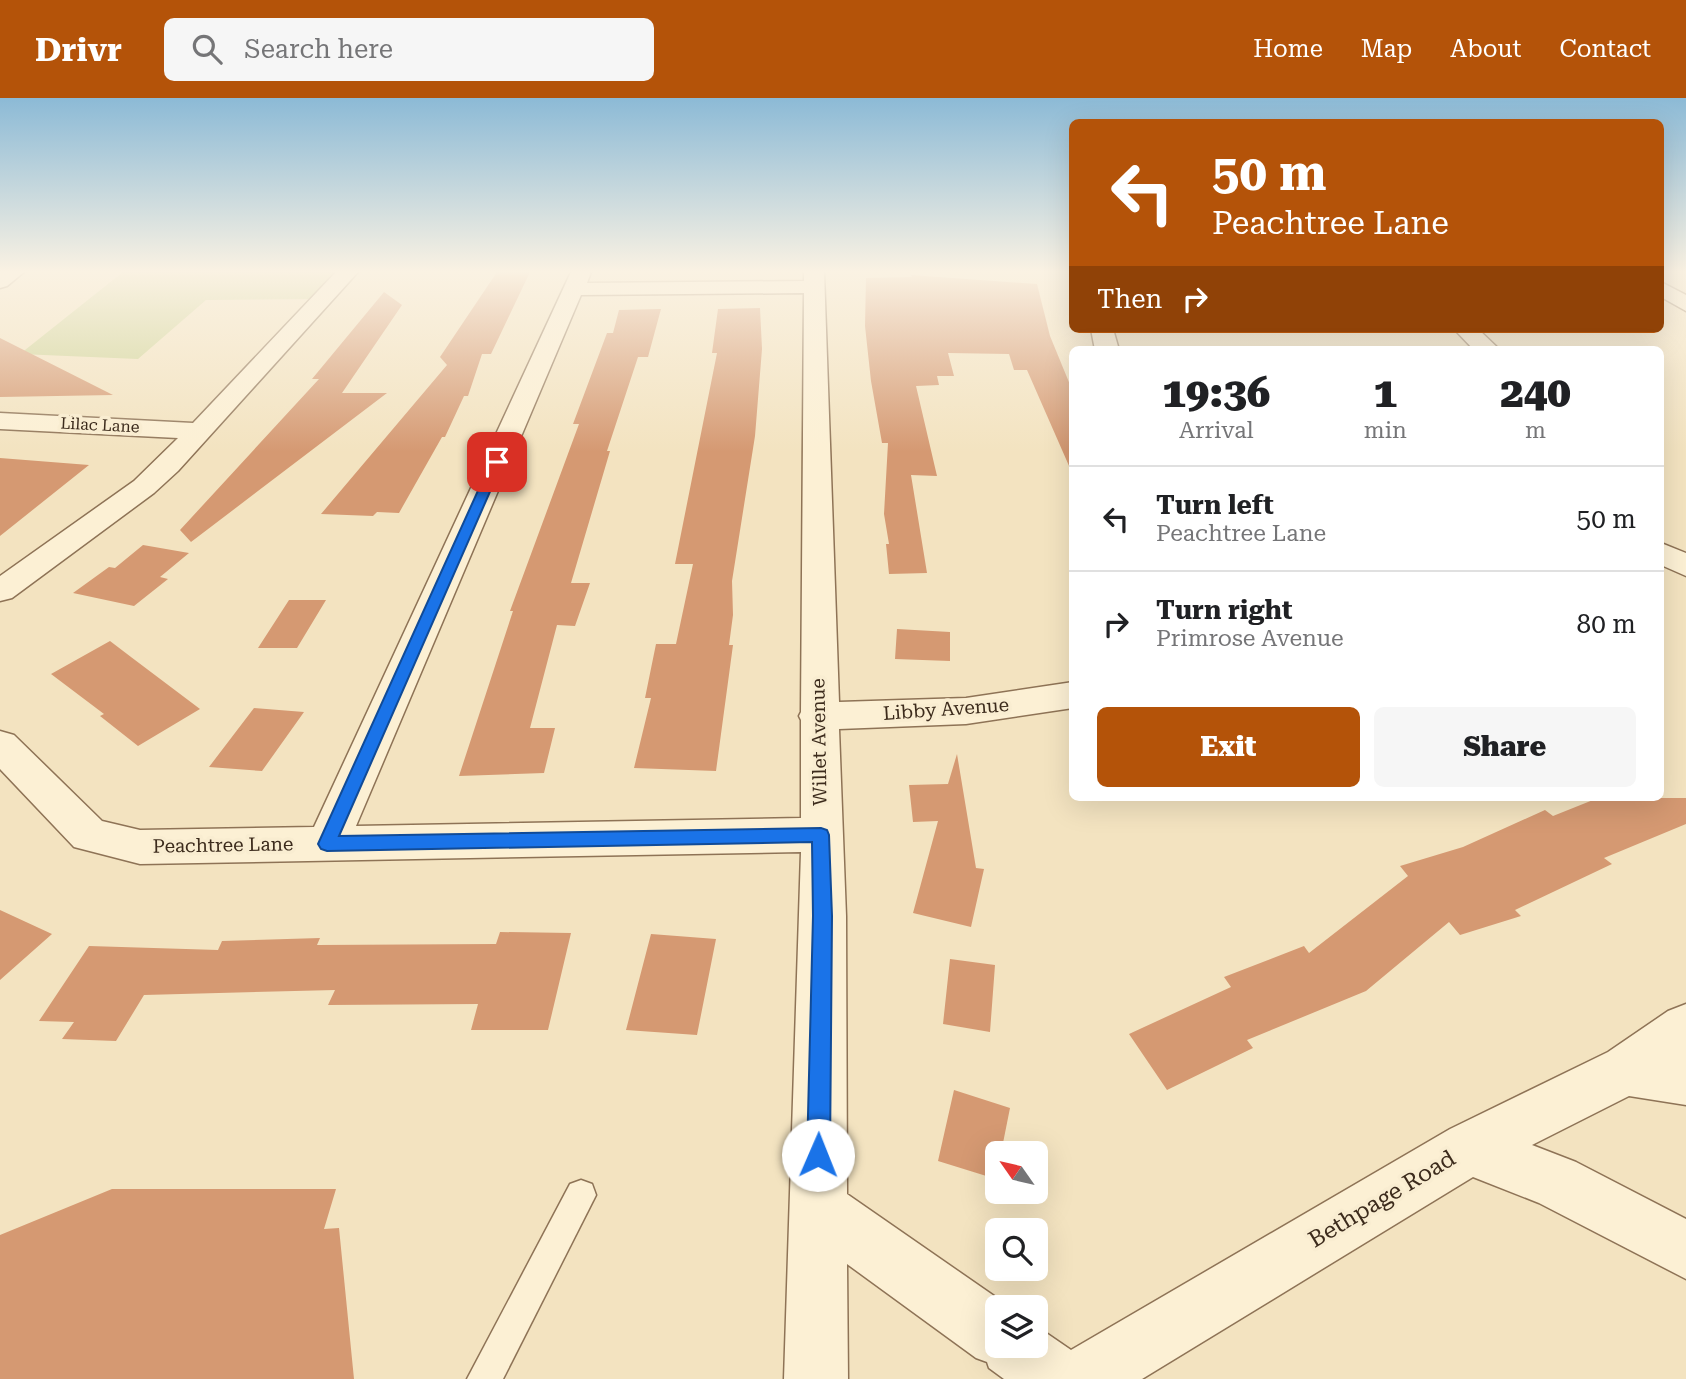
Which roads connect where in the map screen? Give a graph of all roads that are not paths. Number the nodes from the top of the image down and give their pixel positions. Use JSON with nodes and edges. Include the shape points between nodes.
{"nodes":[{"id":1,"x":292,"y":332,"type":"edge"},
{"id":2,"x":554,"y":332,"type":"edge"},
{"id":3,"x":814,"y":332,"type":"edge"},
{"id":4,"x":1469,"y":333,"type":"edge"},
{"id":5,"x":1484,"y":346,"type":"edge"},
{"id":6,"x":0,"y":421,"type":"edge"},
{"id":7,"x":201,"y":430,"type":"junction"},
{"id":8,"x":1664,"y":554,"type":"edge"},
{"id":9,"x":1686,"y":566,"type":"edge"},
{"id":10,"x":0,"y":591,"type":"edge"},
{"id":11,"x":1069,"y":696,"type":"edge"},
{"id":12,"x":818,"y":716,"type":"junction"},
{"id":13,"x":0,"y":745,"type":"edge"},
{"id":14,"x":821,"y":835,"type":"junction"},
{"id":15,"x":327,"y":844,"type":"junction"},
{"id":16,"x":1683,"y":1052,"type":"edge"},
{"id":17,"x":1469,"y":1148,"type":"junction"},
{"id":18,"x":580,"y":1195,"type":"dead end"},
{"id":19,"x":817,"y":1208,"type":"junction"},
{"id":20,"x":1686,"y":1250,"type":"edge"},
{"id":21,"x":985,"y":1327,"type":"edge"},
{"id":22,"x":1028,"y":1358,"type":"edge"},
{"id":23,"x":484,"y":1379,"type":"edge"},
{"id":24,"x":816,"y":1379,"type":"edge"},
{"id":25,"x":1058,"y":1379,"type":"edge"},
{"id":26,"x":1083,"y":1379,"type":"edge"}],
"edges":[{"from":1,"to":7,"type":"street"},
{"from":2,"to":15,"type":"street"},
{"from":3,"to":12,"type":"street","name":"Willet Avenue"},
{"from":4,"to":5,"type":"street"},
{"from":6,"to":7,"type":"street","name":"Lilac Lane"},
{"from":7,"to":10,"type":"street","via":[[144,487]]},
{"from":8,"to":9,"type":"street"},
{"from":11,"to":12,"type":"street","name":"Libby Avenue","via":[[966,710]]},
{"from":12,"to":14,"type":"street","name":"Willet Avenue"},
{"from":13,"to":15,"type":"street","name":"Peachtree Lane","via":[[89,835],[140,847]]},
{"from":14,"to":15,"type":"street","name":"Peachtree Lane"},
{"from":14,"to":19,"type":"street","name":"Willet Avenue"},
{"from":16,"to":17,"type":"street","name":"Bethpage Road","via":[[1626,1070]]},
{"from":17,"to":20,"type":"street","via":[[1556,1182]]},
{"from":17,"to":26,"type":"street","name":"Bethpage Road"},
{"from":18,"to":23,"type":"lane"},
{"from":19,"to":21,"type":"street"},
{"from":19,"to":24,"type":"street","name":"Willet Avenue"},
{"from":22,"to":25,"type":"street"}]}
